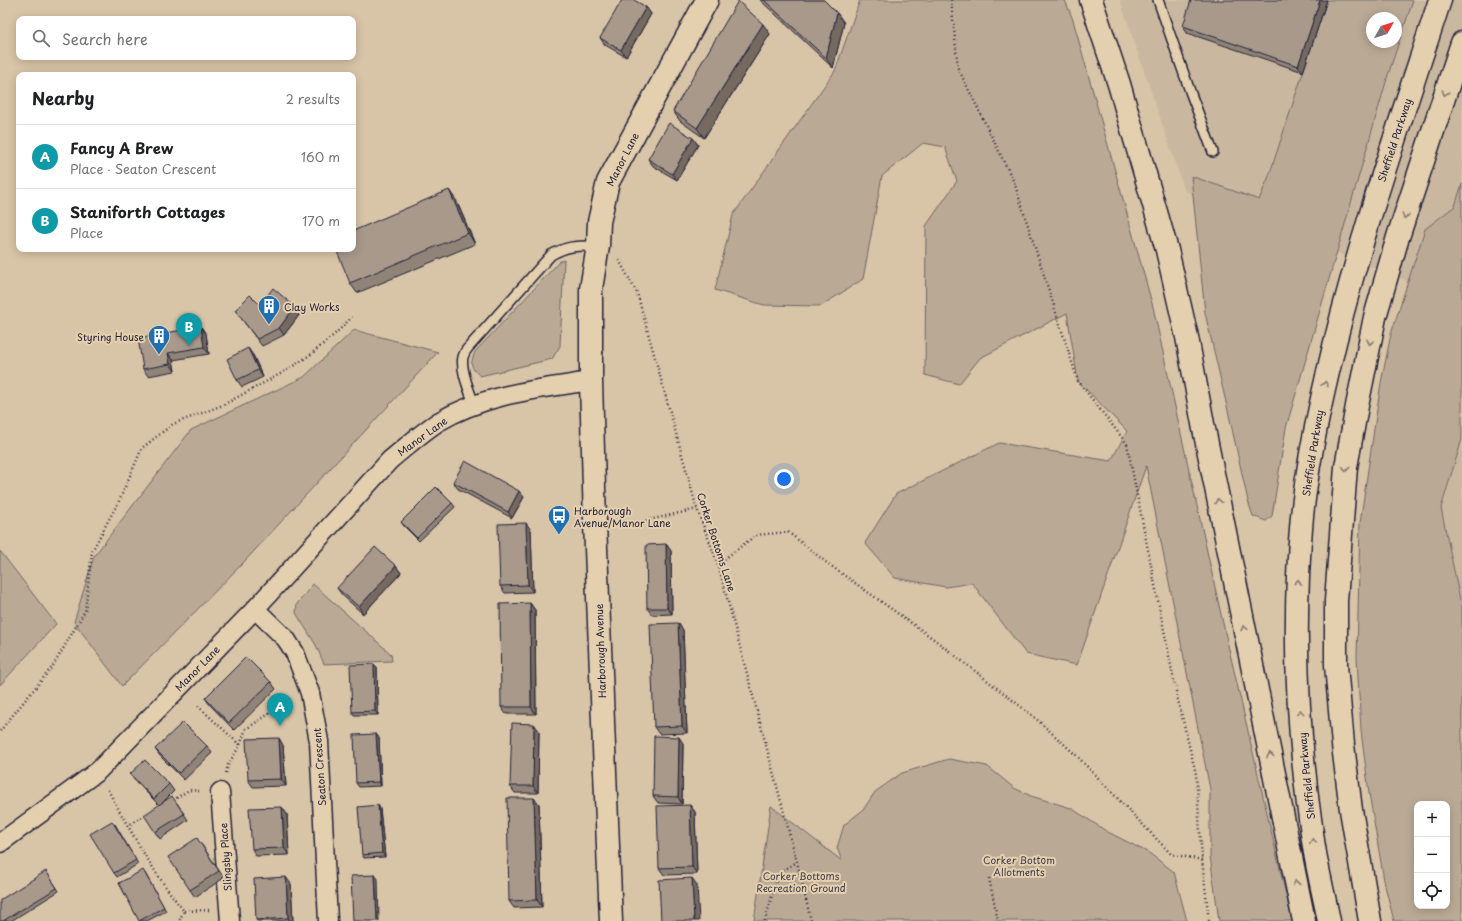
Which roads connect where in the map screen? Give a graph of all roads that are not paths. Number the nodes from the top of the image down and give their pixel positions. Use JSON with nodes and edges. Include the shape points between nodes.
{"nodes":[{"id":1,"x":706,"y":0,"type":"edge"},
{"id":2,"x":1090,"y":0,"type":"edge"},
{"id":3,"x":1158,"y":0,"type":"edge"},
{"id":4,"x":1440,"y":0,"type":"edge"},
{"id":5,"x":1462,"y":42,"type":"edge"},
{"id":6,"x":1213,"y":152,"type":"dead end"},
{"id":7,"x":598,"y":246,"type":"junction"},
{"id":8,"x":591,"y":381,"type":"junction"},
{"id":9,"x":474,"y":404,"type":"junction"},
{"id":10,"x":255,"y":609,"type":"junction"},
{"id":11,"x":220,"y":792,"type":"road end"},
{"id":12,"x":0,"y":843,"type":"edge"},
{"id":13,"x":230,"y":921,"type":"edge"},
{"id":14,"x":328,"y":921,"type":"edge"},
{"id":15,"x":610,"y":921,"type":"edge"},
{"id":16,"x":1304,"y":921,"type":"edge"},
{"id":17,"x":1329,"y":921,"type":"edge"},
{"id":18,"x":1370,"y":921,"type":"edge"}],
"edges":[{"from":1,"to":7,"type":"main road","name":"Manor Lane","via":[[608,182],[599,222]]},
{"from":16,"to":2,"type":"main road","one_way":true,"via":[[1187,337],[1167,250],[1119,84]]},
{"from":3,"to":6,"type":"lane"},
{"from":17,"to":4,"type":"main road","name":"Sheffield Parkway","one_way":true,"via":[[1314,847],[1297,686],[1297,598],[1302,515],[1316,421],[1338,329],[1365,232]]},
{"from":5,"to":18,"type":"main road","one_way":true,"via":[[1398,237],[1375,317],[1346,467],[1336,601],[1336,664],[1351,810]]},
{"from":7,"to":8,"type":"main road","name":"Manor Lane","via":[[590,289]]},
{"from":7,"to":9,"type":"lane","via":[[573,246],[551,255],[468,348],[463,357],[463,366]]},
{"from":8,"to":9,"type":"street","name":"Manor Lane","via":[[533,389]]},
{"from":8,"to":15,"type":"main road","name":"Harborough Avenue"},
{"from":9,"to":10,"type":"street","name":"Manor Lane","via":[[438,422],[390,460]]},
{"from":10,"to":12,"type":"street","name":"Manor Lane","via":[[98,771]]},
{"from":10,"to":14,"type":"street","name":"Seaton Crescent","via":[[286,639],[295,653],[310,693],[319,742]]},
{"from":11,"to":13,"type":"street","name":"Slingsby Place"}]}
